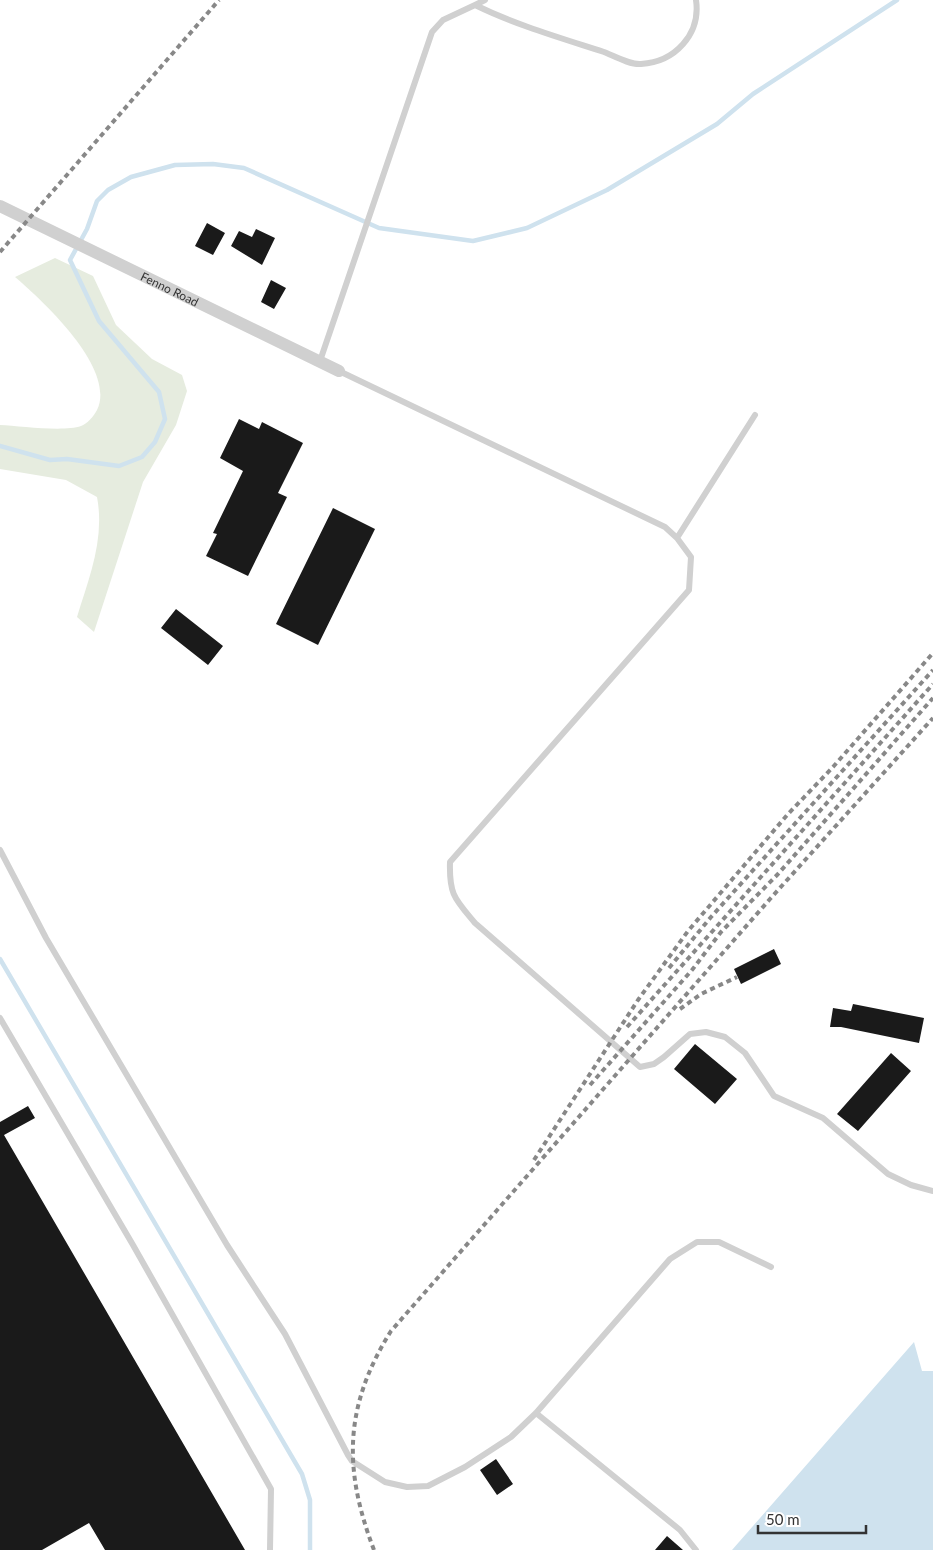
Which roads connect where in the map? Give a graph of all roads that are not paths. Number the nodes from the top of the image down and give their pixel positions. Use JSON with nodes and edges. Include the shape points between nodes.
{"nodes":[{"id":1,"x":485,"y":0,"type":"edge"},
{"id":2,"x":696,"y":0,"type":"edge"},
{"id":3,"x":474,"y":5,"type":"junction"},
{"id":4,"x":0,"y":206,"type":"edge"},
{"id":5,"x":320,"y":361,"type":"junction"},
{"id":6,"x":339,"y":371,"type":"joint"},
{"id":7,"x":755,"y":415,"type":"dead end"},
{"id":8,"x":677,"y":538,"type":"junction"},
{"id":9,"x":0,"y":850,"type":"edge"},
{"id":10,"x":0,"y":1018,"type":"edge"},
{"id":11,"x":933,"y":1191,"type":"edge"},
{"id":12,"x":771,"y":1267,"type":"dead end"},
{"id":13,"x":536,"y":1412,"type":"junction"},
{"id":14,"x":270,"y":1550,"type":"edge"},
{"id":15,"x":696,"y":1550,"type":"edge"}],
"edges":[{"from":1,"to":3,"type":"lane"},
{"from":2,"to":3,"type":"lane","via":[[696,25],[689,38],[668,55],[639,64],[497,16]]},
{"from":3,"to":5,"type":"lane","via":[[443,20],[432,32]]},
{"from":4,"to":5,"type":"street","name":"Fenno Road"},
{"from":5,"to":6,"type":"street","name":"Fenno Road"},
{"from":6,"to":8,"type":"lane","via":[[665,527]]},
{"from":7,"to":8,"type":"lane"},
{"from":8,"to":11,"type":"lane","via":[[691,557],[689,590],[450,862],[450,886],[457,901],[475,923],[640,1067],[654,1064],[690,1034],[706,1032],[725,1037],[745,1053],[774,1096],[823,1118],[888,1174]]},
{"from":9,"to":13,"type":"lane","via":[[46,938],[228,1245],[285,1334],[352,1461],[385,1482],[407,1488],[428,1486],[512,1437]]},
{"from":10,"to":14,"type":"lane","via":[[271,1489]]},
{"from":12,"to":13,"type":"lane","via":[[719,1242],[697,1242],[670,1259]]},
{"from":13,"to":15,"type":"lane","via":[[684,1534]]}]}
